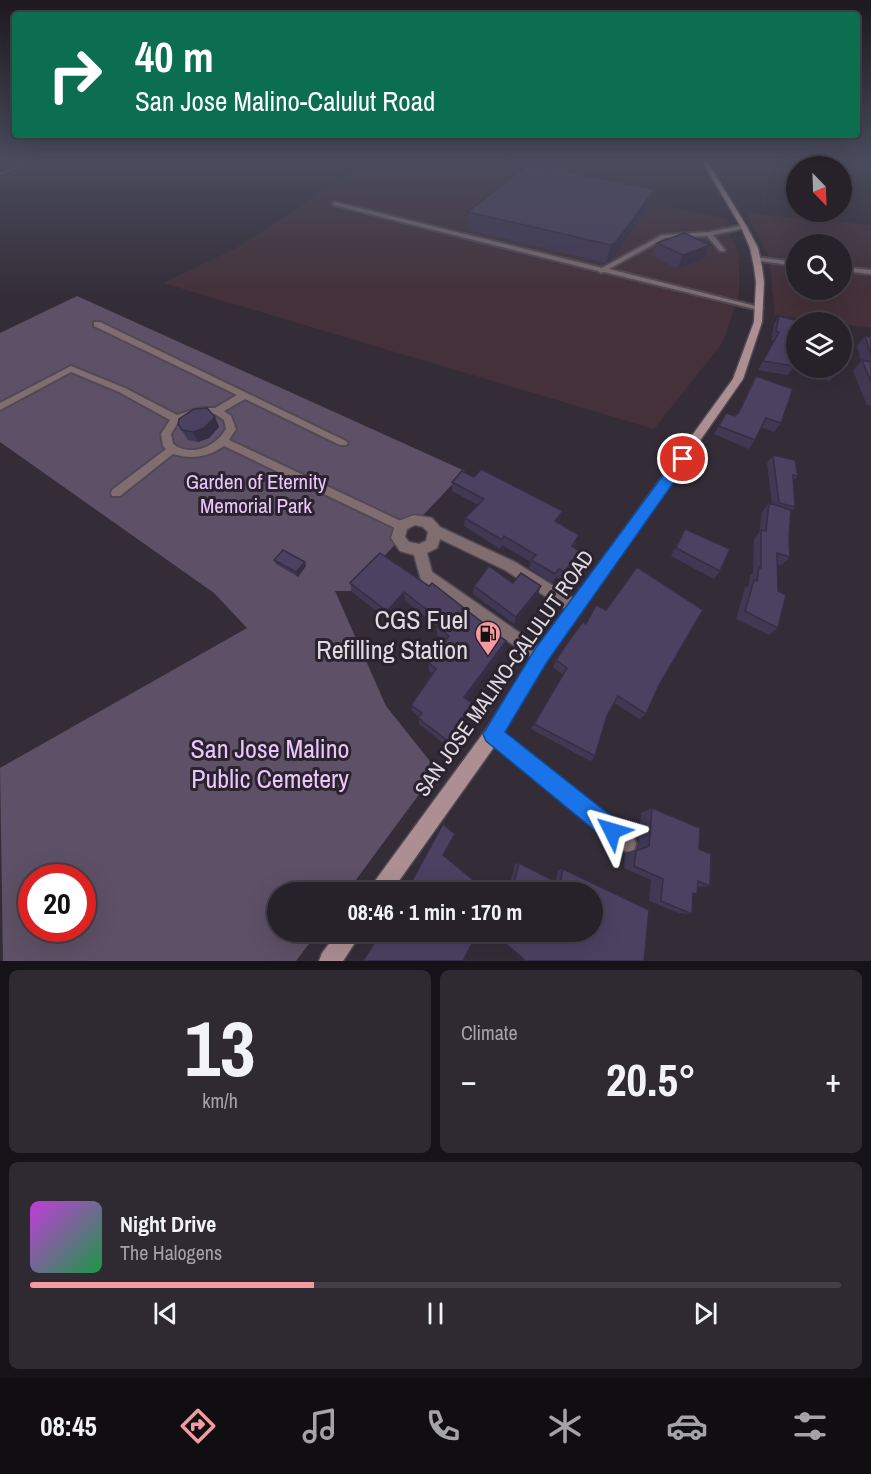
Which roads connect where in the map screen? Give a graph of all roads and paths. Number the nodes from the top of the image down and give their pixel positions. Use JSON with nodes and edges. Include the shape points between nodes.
{"nodes":[{"id":1,"x":342,"y":206,"type":"edge"},
{"id":2,"x":731,"y":206,"type":"edge"},
{"id":3,"x":744,"y":227,"type":"junction"},
{"id":4,"x":709,"y":234,"type":"junction"},
{"id":5,"x":722,"y":250,"type":"dead end"},
{"id":6,"x":756,"y":259,"type":"junction"},
{"id":7,"x":786,"y":263,"type":"edge"},
{"id":8,"x":852,"y":270,"type":"edge"},
{"id":9,"x":601,"y":271,"type":"junction"},
{"id":10,"x":871,"y":272,"type":"edge"},
{"id":11,"x":759,"y":308,"type":"junction"},
{"id":12,"x":97,"y":324,"type":"dead end"},
{"id":13,"x":243,"y":396,"type":"junction"},
{"id":14,"x":0,"y":407,"type":"edge"},
{"id":15,"x":217,"y":411,"type":"junction"},
{"id":16,"x":176,"y":419,"type":"junction"},
{"id":17,"x":223,"y":441,"type":"junction"},
{"id":18,"x":343,"y":443,"type":"dead end"},
{"id":19,"x":172,"y":450,"type":"junction"},
{"id":20,"x":116,"y":493,"type":"dead end"},
{"id":21,"x":401,"y":526,"type":"junction"},
{"id":22,"x":435,"y":531,"type":"junction"},
{"id":23,"x":420,"y":550,"type":"junction"},
{"id":24,"x":576,"y":608,"type":"junction"},
{"id":25,"x":541,"y":656,"type":"junction"},
{"id":26,"x":493,"y":734,"type":"junction"},
{"id":27,"x":628,"y":844,"type":"dead end"},
{"id":28,"x":386,"y":882,"type":"edge"},
{"id":29,"x":344,"y":942,"type":"edge"},
{"id":30,"x":330,"y":961,"type":"edge"}],
"edges":[{"from":1,"to":9,"type":"lane"},
{"from":2,"to":3,"type":"main road","name":"SAN JOSE MALINO-CALULUT ROAD"},
{"from":3,"to":4,"type":"lane"},
{"from":3,"to":6,"type":"main road","name":"SAN JOSE MALINO-CALULUT ROAD"},
{"from":4,"to":5,"type":"lane"},
{"from":4,"to":9,"type":"lane","via":[[664,236]]},
{"from":6,"to":7,"type":"lane"},
{"from":6,"to":11,"type":"main road","name":"SAN JOSE MALINO-CALULUT ROAD"},
{"from":8,"to":10,"type":"lane"},
{"from":9,"to":11,"type":"lane"},
{"from":11,"to":24,"type":"main road","name":"SAN JOSE MALINO-CALULUT ROAD","via":[[758,322],[738,379]]},
{"from":12,"to":13,"type":"lane"},
{"from":13,"to":15,"type":"lane"},
{"from":13,"to":18,"type":"lane"},
{"from":14,"to":16,"type":"lane","via":[[71,369]]},
{"from":15,"to":16,"type":"lane","via":[[200,411]]},
{"from":15,"to":17,"type":"lane","via":[[231,423]]},
{"from":16,"to":19,"type":"lane","via":[[166,434]]},
{"from":17,"to":19,"type":"lane","via":[[197,453]]},
{"from":17,"to":21,"type":"lane"},
{"from":19,"to":20,"type":"lane"},
{"from":21,"to":22,"type":"street","via":[[420,520]]},
{"from":21,"to":23,"type":"street","via":[[401,544]]},
{"from":22,"to":23,"type":"street","via":[[432,544]]},
{"from":22,"to":24,"type":"street","via":[[510,566]]},
{"from":23,"to":25,"type":"street","via":[[426,576]]},
{"from":24,"to":25,"type":"main road","name":"SAN JOSE MALINO-CALULUT ROAD"},
{"from":25,"to":26,"type":"main road","name":"SAN JOSE MALINO-CALULUT ROAD"},
{"from":26,"to":27,"type":"lane"},
{"from":26,"to":28,"type":"main road","name":"SAN JOSE MALINO-CALULUT ROAD"},
{"from":29,"to":30,"type":"main road"}]}
